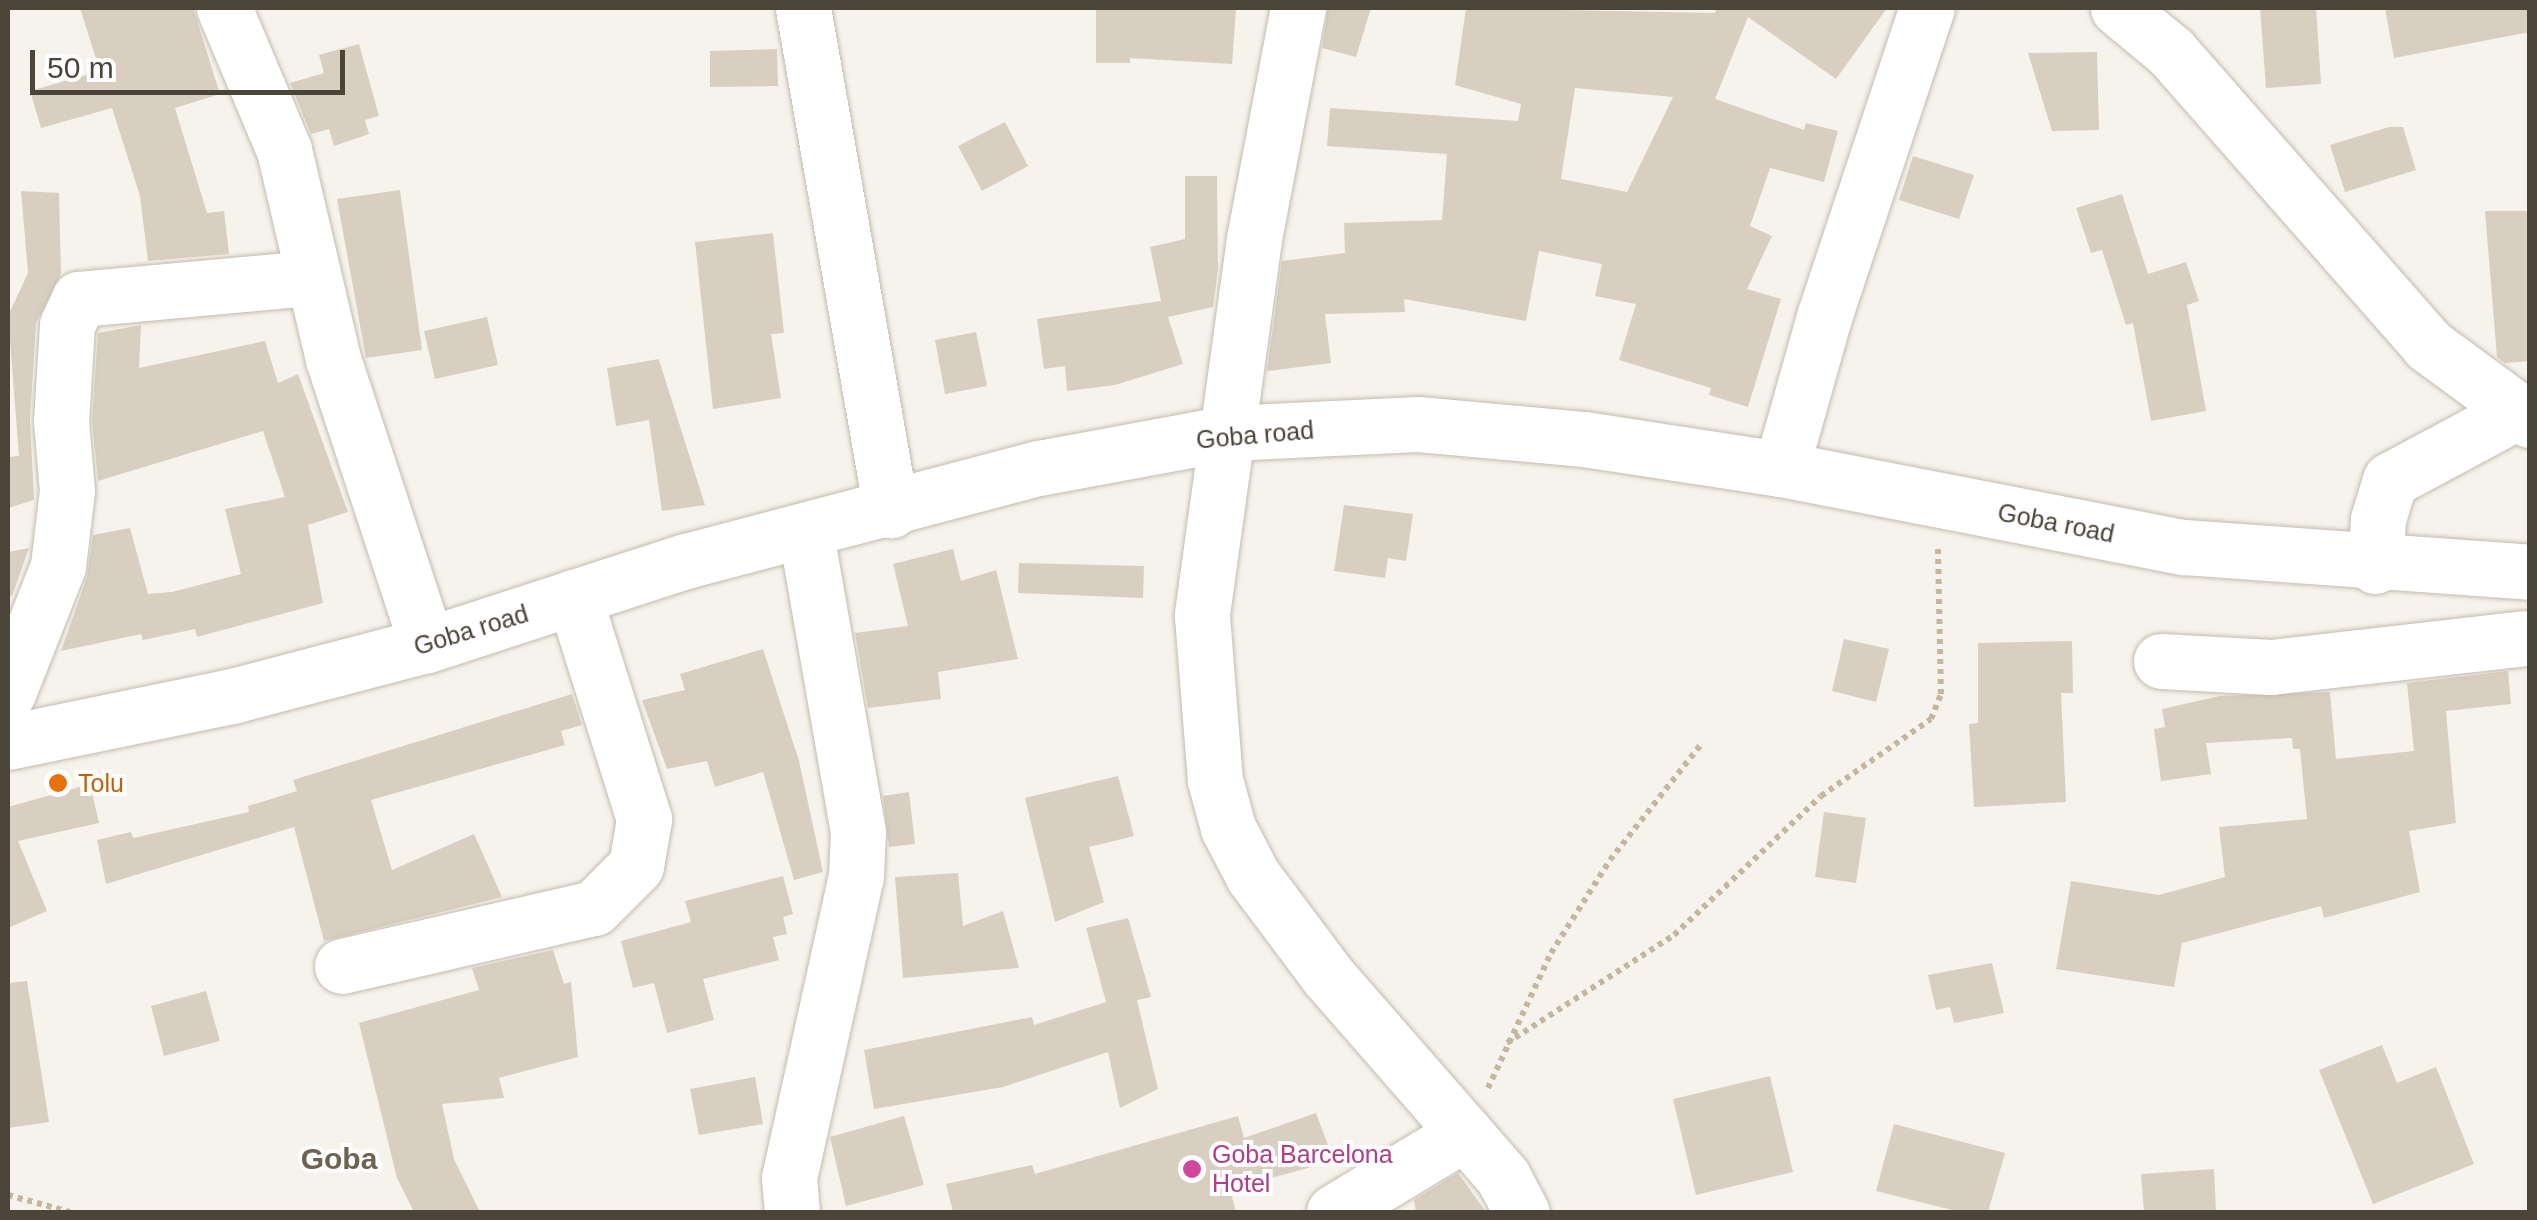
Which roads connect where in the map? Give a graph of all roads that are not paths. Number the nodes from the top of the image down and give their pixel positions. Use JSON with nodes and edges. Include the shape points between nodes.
{"nodes":[{"id":1,"x":224,"y":8,"type":"edge"},
{"id":2,"x":803,"y":8,"type":"edge"},
{"id":3,"x":1298,"y":8,"type":"edge"},
{"id":4,"x":1927,"y":8,"type":"edge"},
{"id":5,"x":2118,"y":8,"type":"edge"},
{"id":6,"x":311,"y":278,"type":"junction"},
{"id":7,"x":2523,"y":416,"type":"edge"},
{"id":8,"x":1228,"y":433,"type":"junction"},
{"id":9,"x":1781,"y":469,"type":"junction"},
{"id":10,"x":891,"y":510,"type":"junction"},
{"id":11,"x":806,"y":533,"type":"junction"},
{"id":12,"x":2376,"y":566,"type":"junction"},
{"id":13,"x":2526,"y":572,"type":"edge"},
{"id":14,"x":574,"y":597,"type":"junction"},
{"id":15,"x":2527,"y":639,"type":"edge"},
{"id":16,"x":426,"y":645,"type":"junction"},
{"id":17,"x":2161,"y":661,"type":"dead end"},
{"id":18,"x":8,"y":693,"type":"edge"},
{"id":19,"x":8,"y":742,"type":"edge"},
{"id":20,"x":342,"y":966,"type":"dead end"},
{"id":21,"x":1465,"y":1134,"type":"junction"},
{"id":22,"x":792,"y":1212,"type":"edge"},
{"id":23,"x":1334,"y":1212,"type":"edge"},
{"id":24,"x":1522,"y":1212,"type":"edge"}],
"edges":[{"from":1,"to":6,"type":"street","via":[[284,150]]},
{"from":2,"to":10,"type":"street"},
{"from":3,"to":8,"type":"street","via":[[1254,240]]},
{"from":4,"to":9,"type":"street"},
{"from":5,"to":7,"type":"street","via":[[2171,52],[2428,346]]},
{"from":6,"to":16,"type":"street"},
{"from":6,"to":18,"type":"street","via":[[79,299],[67,325],[61,422],[67,491],[58,566]]},
{"from":7,"to":12,"type":"street","via":[[2390,480],[2378,519]]},
{"from":8,"to":9,"type":"street","name":"Goba road","via":[[1418,424],[1584,439]]},
{"from":8,"to":10,"type":"street","name":"Goba road","via":[[1040,468]]},
{"from":8,"to":21,"type":"street","via":[[1202,616],[1204,696],[1228,828],[1252,876],[1327,975]]},
{"from":9,"to":12,"type":"street","name":"Goba road","via":[[2184,547]]},
{"from":10,"to":11,"type":"street","name":"Goba road"},
{"from":11,"to":14,"type":"street","name":"Goba road","via":[[686,560]]},
{"from":11,"to":22,"type":"street","via":[[858,832],[856,877],[789,1178]]},
{"from":12,"to":13,"type":"street","name":"Goba road"},
{"from":13,"to":15,"type":"street","via":[[2511,618]]},
{"from":14,"to":16,"type":"street","name":"Goba road"},
{"from":14,"to":20,"type":"street","via":[[644,819],[636,866],[594,908]]},
{"from":15,"to":17,"type":"street","via":[[2271,667]]},
{"from":16,"to":19,"type":"street","name":"Goba road","via":[[232,696]]},
{"from":21,"to":23,"type":"street"},
{"from":21,"to":24,"type":"street"}]}
